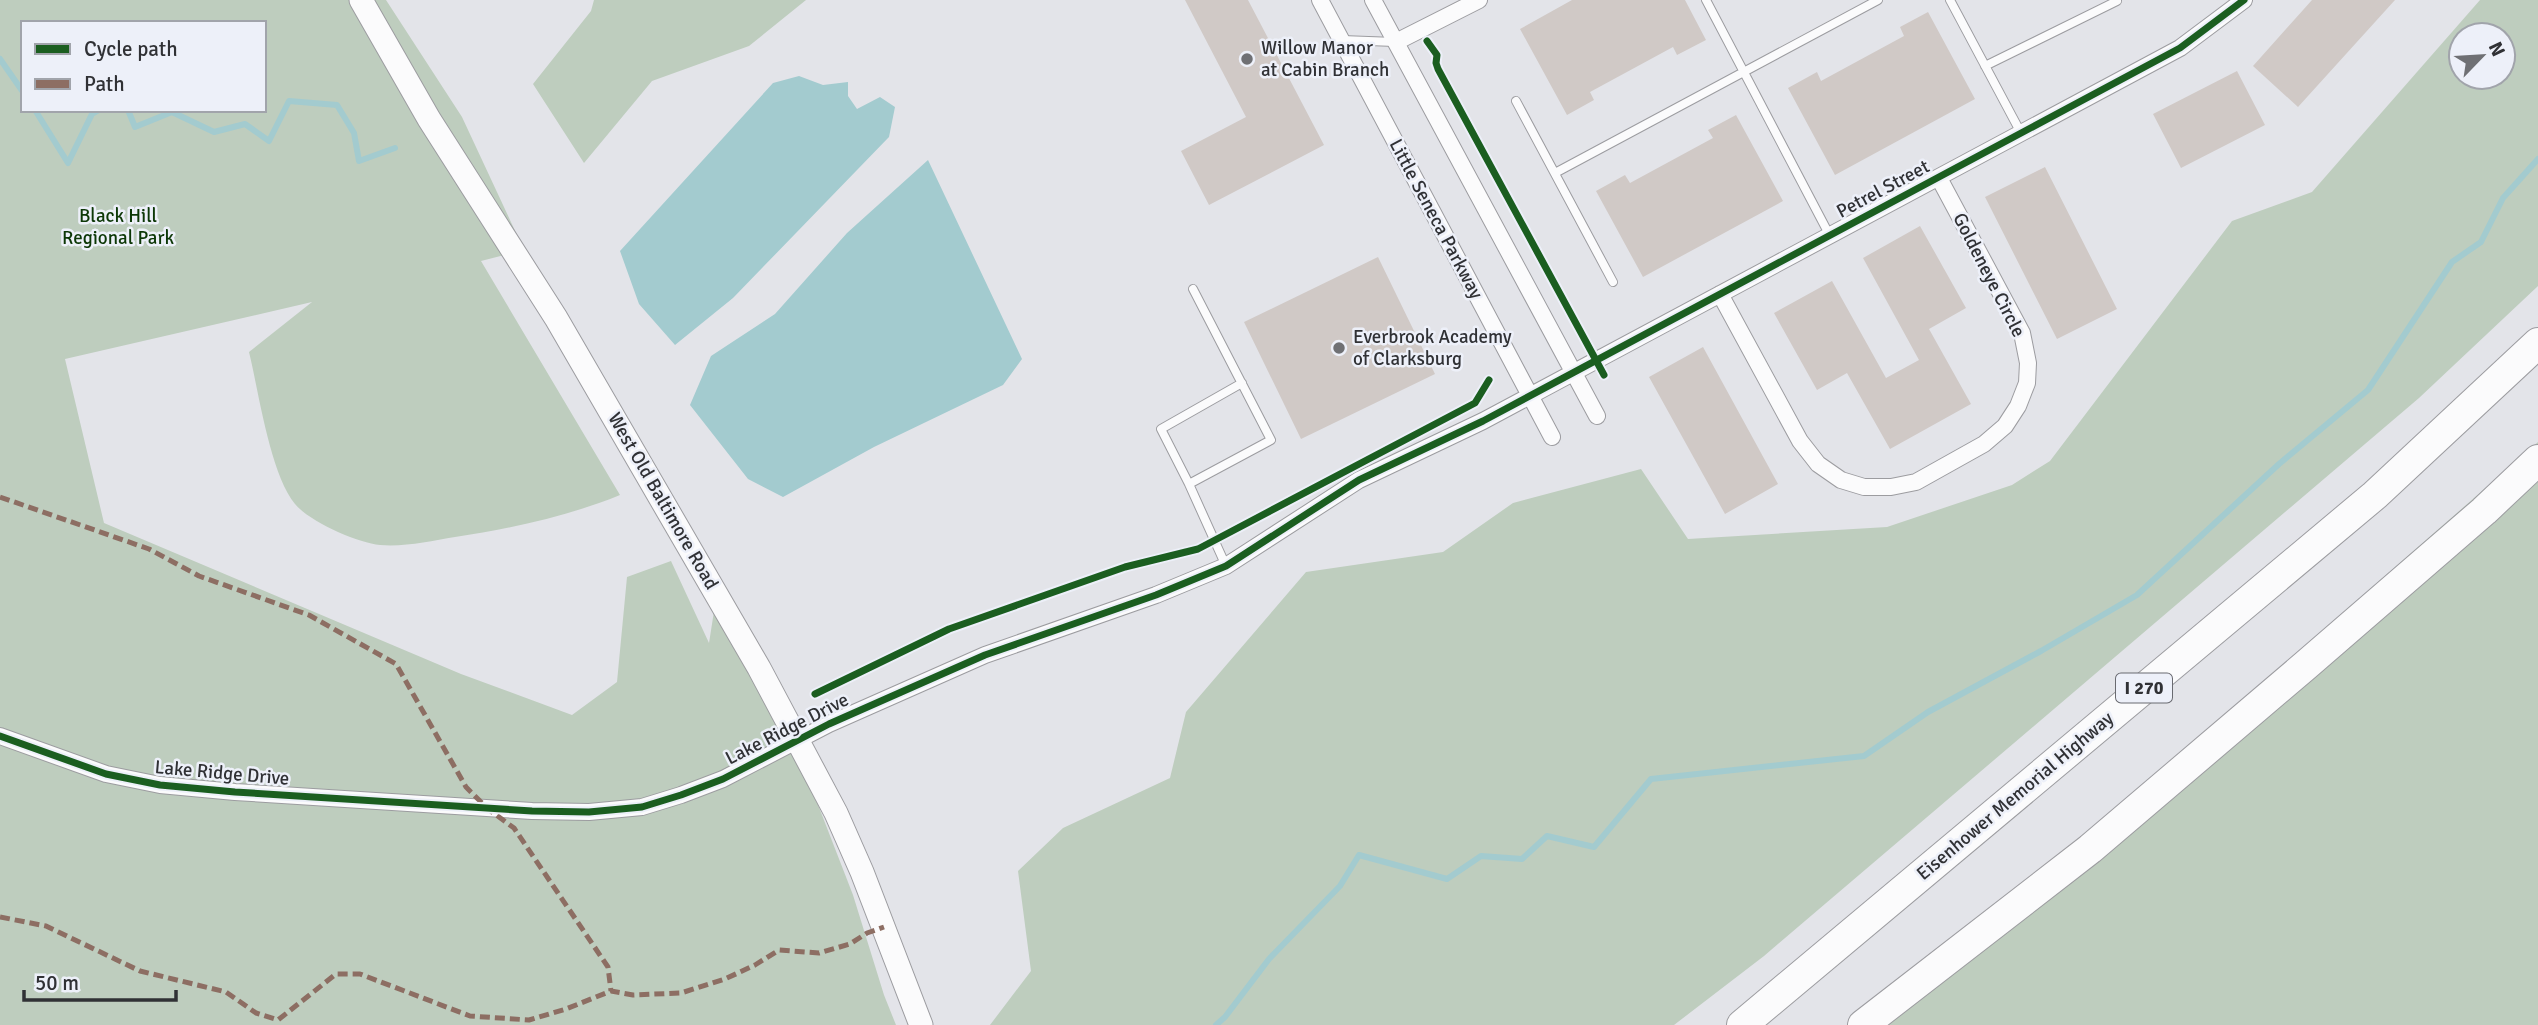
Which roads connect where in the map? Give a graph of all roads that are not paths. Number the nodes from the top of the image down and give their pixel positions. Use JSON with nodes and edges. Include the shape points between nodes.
{"nodes":[{"id":1,"x":361,"y":0,"type":"edge"},
{"id":2,"x":1320,"y":0,"type":"edge"},
{"id":3,"x":1373,"y":0,"type":"edge"},
{"id":4,"x":1479,"y":0,"type":"edge"},
{"id":5,"x":1706,"y":0,"type":"edge"},
{"id":6,"x":1878,"y":0,"type":"edge"},
{"id":7,"x":1950,"y":0,"type":"edge"},
{"id":8,"x":2244,"y":0,"type":"edge"},
{"id":9,"x":2117,"y":1,"type":"edge"},
{"id":10,"x":1342,"y":40,"type":"junction"},
{"id":11,"x":1396,"y":42,"type":"junction"},
{"id":12,"x":1985,"y":66,"type":"junction"},
{"id":13,"x":1744,"y":72,"type":"junction"},
{"id":14,"x":1516,"y":101,"type":"dead end"},
{"id":15,"x":2021,"y":133,"type":"junction"},
{"id":16,"x":1555,"y":173,"type":"junction"},
{"id":17,"x":1939,"y":178,"type":"junction"},
{"id":18,"x":1830,"y":236,"type":"junction"},
{"id":19,"x":1613,"y":282,"type":"dead end"},
{"id":20,"x":1193,"y":289,"type":"dead end"},
{"id":21,"x":1720,"y":294,"type":"junction"},
{"id":22,"x":2538,"y":342,"type":"edge"},
{"id":23,"x":1573,"y":372,"type":"junction"},
{"id":24,"x":1242,"y":383,"type":"junction"},
{"id":25,"x":1530,"y":396,"type":"junction"},
{"id":26,"x":1597,"y":416,"type":"dead end"},
{"id":27,"x":1552,"y":437,"type":"dead end"},
{"id":28,"x":2538,"y":460,"type":"edge"},
{"id":29,"x":1189,"y":484,"type":"junction"},
{"id":30,"x":1226,"y":566,"type":"junction"},
{"id":31,"x":0,"y":736,"type":"edge"},
{"id":32,"x":798,"y":740,"type":"junction"},
{"id":33,"x":921,"y":1025,"type":"edge"},
{"id":34,"x":1742,"y":1025,"type":"edge"},
{"id":35,"x":1863,"y":1025,"type":"edge"}],
"edges":[{"from":1,"to":32,"type":"street","name":"West Old Baltimore Road","via":[[604,399]]},
{"from":2,"to":10,"type":"street","name":"Little Seneca Parkway"},
{"from":3,"to":11,"type":"street"},
{"from":4,"to":11,"type":"street"},
{"from":5,"to":13,"type":"lane"},
{"from":6,"to":13,"type":"lane"},
{"from":7,"to":12,"type":"lane"},
{"from":8,"to":15,"type":"street","name":"Petrel Street","via":[[2180,48]]},
{"from":9,"to":12,"type":"lane"},
{"from":10,"to":11,"type":"lane"},
{"from":10,"to":25,"type":"street","name":"Little Seneca Parkway"},
{"from":11,"to":23,"type":"street"},
{"from":12,"to":15,"type":"lane"},
{"from":13,"to":16,"type":"lane"},
{"from":13,"to":18,"type":"lane"},
{"from":14,"to":16,"type":"lane"},
{"from":15,"to":17,"type":"street","name":"Petrel Street"},
{"from":16,"to":19,"type":"lane"},
{"from":17,"to":18,"type":"street","name":"Petrel Street"},
{"from":17,"to":21,"type":"street","name":"Goldeneye Circle","via":[[2022,333],[2028,363],[2018,406],[2005,426],[1984,444],[1916,482],[1864,487],[1841,480],[1818,464],[1800,440]]},
{"from":18,"to":21,"type":"street","name":"Petrel Street"},
{"from":20,"to":24,"type":"lane"},
{"from":21,"to":23,"type":"street","name":"Petrel Street"},
{"from":22,"to":34,"type":"highway","name":"Eisenhower Memorial Highway","number":"I 270","via":[[2375,495]]},
{"from":23,"to":25,"type":"street","name":"Petrel Street"},
{"from":23,"to":26,"type":"street"},
{"from":24,"to":29,"type":"lane","via":[[1161,429]]},
{"from":24,"to":29,"type":"lane","via":[[1271,440]]},
{"from":25,"to":27,"type":"street","name":"Little Seneca Parkway"},
{"from":25,"to":30,"type":"street","name":"Lake Ridge Drive","via":[[1359,481]]},
{"from":28,"to":35,"type":"highway","via":[[2090,849]]},
{"from":29,"to":30,"type":"lane"},
{"from":30,"to":32,"type":"street","name":"Lake Ridge Drive","via":[[985,654]]},
{"from":31,"to":32,"type":"street","name":"Lake Ridge Drive","via":[[106,774],[160,785],[589,813],[642,807],[681,795]]},
{"from":32,"to":33,"type":"street","name":"West Old Baltimore Road","via":[[857,860]]}]}
